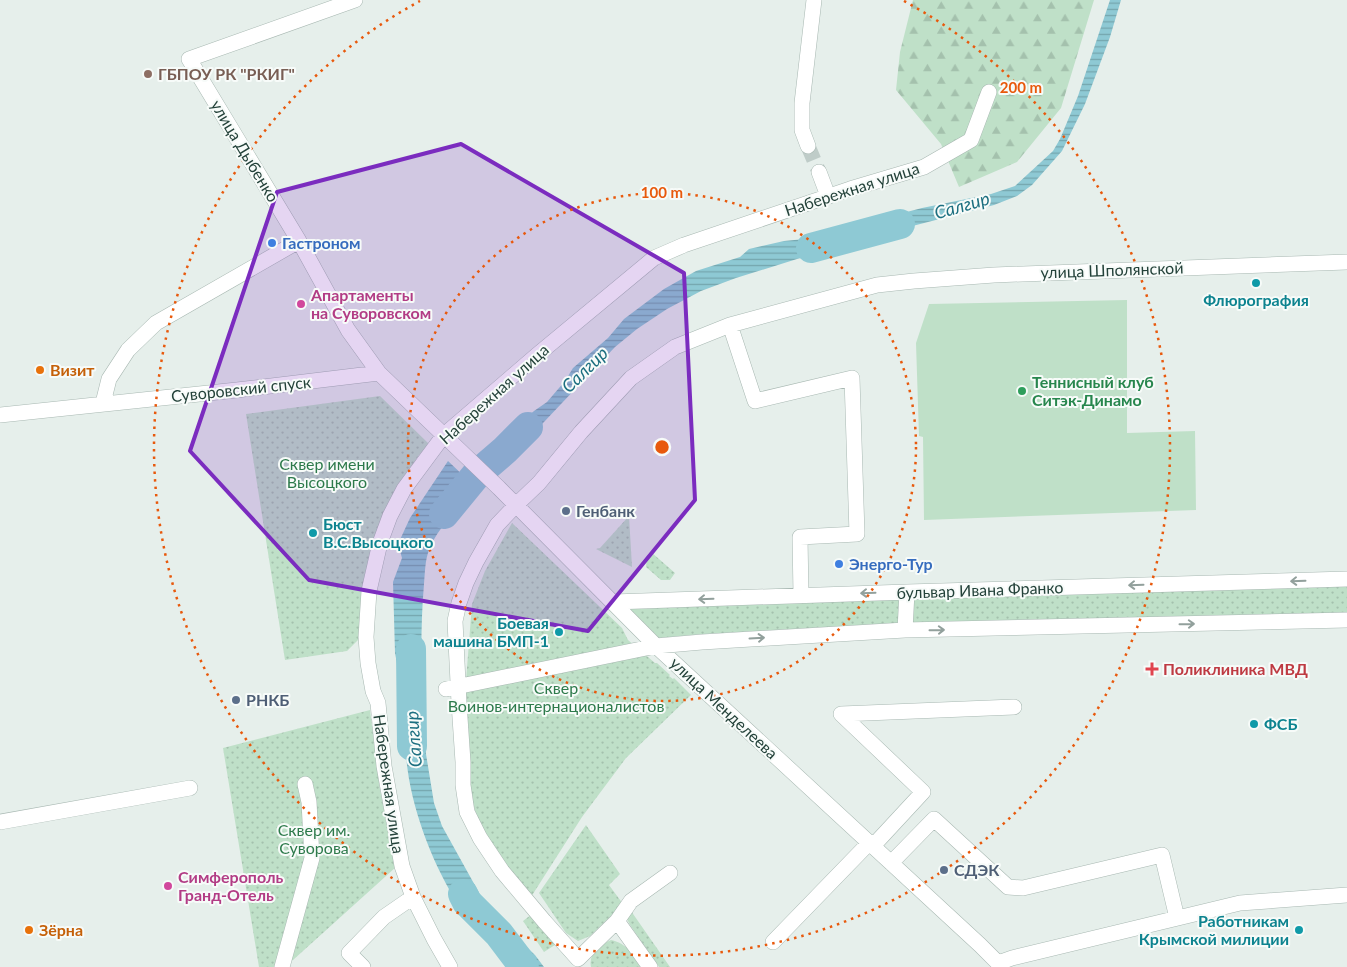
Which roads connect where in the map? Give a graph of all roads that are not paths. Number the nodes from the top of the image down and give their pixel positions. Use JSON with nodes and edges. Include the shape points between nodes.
{"nodes":[{"id":1,"x":355,"y":0,"type":"edge"},
{"id":2,"x":814,"y":0,"type":"edge"},
{"id":3,"x":989,"y":92,"type":"dead end"},
{"id":4,"x":808,"y":146,"type":"tunnel mouth"},
{"id":5,"x":819,"y":172,"type":"tunnel mouth"},
{"id":6,"x":828,"y":196,"type":"junction"},
{"id":7,"x":299,"y":241,"type":"junction"},
{"id":8,"x":1347,"y":262,"type":"edge"},
{"id":9,"x":730,"y":325,"type":"junction"},
{"id":10,"x":379,"y":373,"type":"junction"},
{"id":11,"x":103,"y":403,"type":"junction"},
{"id":12,"x":0,"y":415,"type":"edge"},
{"id":13,"x":448,"y":440,"type":"junction"},
{"id":14,"x":516,"y":505,"type":"junction"},
{"id":15,"x":1347,"y":579,"type":"edge"},
{"id":16,"x":907,"y":592,"type":"junction"},
{"id":17,"x":801,"y":595,"type":"junction"},
{"id":18,"x":613,"y":602,"type":"junction"},
{"id":19,"x":1347,"y":620,"type":"edge"},
{"id":20,"x":905,"y":630,"type":"junction"},
{"id":21,"x":656,"y":646,"type":"junction"},
{"id":22,"x":452,"y":688,"type":"junction"},
{"id":23,"x":1014,"y":707,"type":"dead end"},
{"id":24,"x":305,"y":784,"type":"dead end"},
{"id":25,"x":190,"y":788,"type":"dead end"},
{"id":26,"x":0,"y":822,"type":"edge"},
{"id":27,"x":872,"y":844,"type":"junction"},
{"id":28,"x":891,"y":863,"type":"junction"},
{"id":29,"x":670,"y":872,"type":"dead end"},
{"id":30,"x":1347,"y":895,"type":"edge"},
{"id":31,"x":413,"y":897,"type":"junction"},
{"id":32,"x":1177,"y":918,"type":"junction"},
{"id":33,"x":617,"y":921,"type":"junction"},
{"id":34,"x":773,"y":942,"type":"dead end"},
{"id":35,"x":580,"y":963,"type":"edge"},
{"id":36,"x":999,"y":965,"type":"edge"},
{"id":37,"x":282,"y":967,"type":"edge"},
{"id":38,"x":363,"y":967,"type":"edge"},
{"id":39,"x":450,"y":967,"type":"edge"},
{"id":40,"x":650,"y":967,"type":"edge"}],
"edges":[{"from":1,"to":7,"type":"street","name":"улица Дыбенко","via":[[189,59]]},
{"from":2,"to":4,"type":"street","via":[[802,104],[802,130]]},
{"from":3,"to":6,"type":"street","name":"Набережная улица","via":[[972,140],[924,167]]},
{"from":5,"to":6,"type":"street"},
{"from":6,"to":13,"type":"street","name":"Набережная улица","via":[[654,258],[537,354]]},
{"from":7,"to":10,"type":"street","name":"улица Дыбенко","via":[[348,330]]},
{"from":7,"to":11,"type":"street","via":[[156,323],[128,350],[109,379]]},
{"from":8,"to":9,"type":"street","name":"улица Шполянской","via":[[914,281],[876,285]]},
{"from":9,"to":14,"type":"street","via":[[675,347],[631,378]]},
{"from":9,"to":17,"type":"street","via":[[755,401],[852,378],[857,534],[800,537]]},
{"from":10,"to":11,"type":"street","name":"Суворовский спуск"},
{"from":10,"to":13,"type":"street"},
{"from":11,"to":12,"type":"street","name":"Суворовский спуск"},
{"from":13,"to":14,"type":"street","name":"улица Менделеева"},
{"from":13,"to":31,"type":"street","name":"Набережная улица","via":[[404,489],[380,543],[369,591],[368,663],[378,703],[384,766],[402,866]]},
{"from":14,"to":18,"type":"street","name":"улица Менделеева"},
{"from":14,"to":22,"type":"street","via":[[497,525],[476,562],[459,603],[455,621]]},
{"from":15,"to":16,"type":"street","name":"бульвар Ивана Франко","one_way":true},
{"from":16,"to":17,"type":"street","name":"бульвар Ивана Франко","one_way":true},
{"from":16,"to":20,"type":"street"},
{"from":17,"to":18,"type":"street","name":"бульвар Ивана Франко","one_way":true},
{"from":18,"to":21,"type":"street","name":"улица Менделеева"},
{"from":20,"to":19,"type":"street","one_way":true},
{"from":21,"to":20,"type":"street","one_way":true},
{"from":21,"to":22,"type":"street"},
{"from":21,"to":27,"type":"street","name":"улица Менделеева"},
{"from":22,"to":35,"type":"street","via":[[464,762],[467,812],[502,870]]},
{"from":23,"to":27,"type":"street","via":[[841,714],[923,792]]},
{"from":24,"to":37,"type":"street","via":[[312,858]]},
{"from":25,"to":26,"type":"street"},
{"from":27,"to":28,"type":"street","name":"улица Менделеева"},
{"from":27,"to":34,"type":"street"},
{"from":28,"to":32,"type":"street","via":[[934,819],[1008,886],[1023,888],[1162,855]]},
{"from":28,"to":36,"type":"street","name":"улица Менделеева"},
{"from":29,"to":33,"type":"street","via":[[632,901]]},
{"from":30,"to":32,"type":"street","via":[[1251,902]]},
{"from":31,"to":38,"type":"street","via":[[384,917],[349,953]]},
{"from":31,"to":39,"type":"street","name":"Набережная улица"},
{"from":32,"to":36,"type":"street"},
{"from":33,"to":35,"type":"street"},
{"from":33,"to":40,"type":"street"}]}
